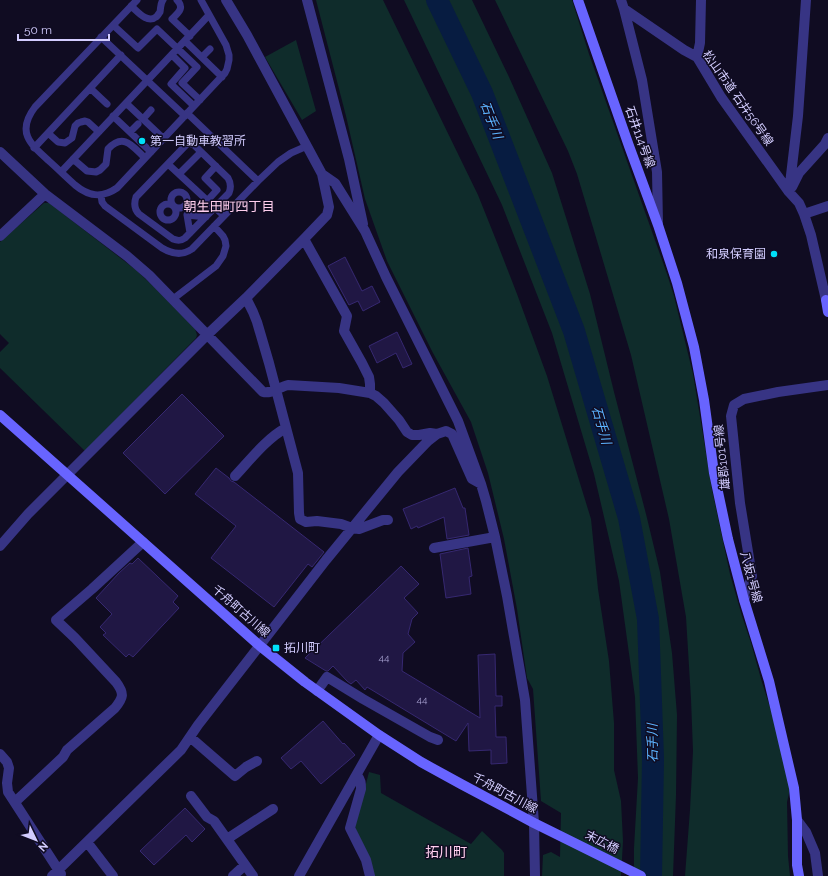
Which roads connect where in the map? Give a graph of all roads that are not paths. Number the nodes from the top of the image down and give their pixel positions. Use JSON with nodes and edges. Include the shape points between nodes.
{"nodes":[{"id":1,"x":163,"y":0,"type":"edge"},
{"id":2,"x":177,"y":0,"type":"edge"},
{"id":3,"x":201,"y":0,"type":"edge"},
{"id":4,"x":226,"y":0,"type":"edge"},
{"id":5,"x":307,"y":0,"type":"edge"},
{"id":6,"x":578,"y":0,"type":"edge"},
{"id":7,"x":701,"y":0,"type":"edge"},
{"id":8,"x":806,"y":0,"type":"edge"},
{"id":9,"x":134,"y":3,"type":"edge"},
{"id":10,"x":622,"y":4,"type":"edge"},
{"id":11,"x":209,"y":16,"type":"junction"},
{"id":12,"x":113,"y":25,"type":"junction"},
{"id":13,"x":101,"y":37,"type":"junction"},
{"id":14,"x":187,"y":39,"type":"junction"},
{"id":15,"x":178,"y":49,"type":"junction"},
{"id":16,"x":210,"y":49,"type":"dead end"},
{"id":17,"x":121,"y":55,"type":"junction"},
{"id":18,"x":172,"y":55,"type":"junction"},
{"id":19,"x":202,"y":57,"type":"junction"},
{"id":20,"x":697,"y":57,"type":"junction"},
{"id":21,"x":222,"y":77,"type":"junction"},
{"id":22,"x":147,"y":81,"type":"junction"},
{"id":23,"x":90,"y":88,"type":"junction"},
{"id":24,"x":200,"y":100,"type":"junction"},
{"id":25,"x":126,"y":103,"type":"junction"},
{"id":26,"x":107,"y":104,"type":"dead end"},
{"id":27,"x":194,"y":106,"type":"junction"},
{"id":28,"x":151,"y":110,"type":"dead end"},
{"id":29,"x":186,"y":115,"type":"junction"},
{"id":30,"x":113,"y":116,"type":"junction"},
{"id":31,"x":141,"y":121,"type":"junction"},
{"id":32,"x":99,"y":132,"type":"junction"},
{"id":33,"x":130,"y":132,"type":"junction"},
{"id":34,"x":48,"y":133,"type":"junction"},
{"id":35,"x":828,"y":138,"type":"edge"},
{"id":36,"x":164,"y":139,"type":"junction"},
{"id":37,"x":308,"y":146,"type":"junction"},
{"id":38,"x":34,"y":148,"type":"junction"},
{"id":39,"x":0,"y":152,"type":"edge"},
{"id":40,"x":151,"y":152,"type":"junction"},
{"id":41,"x":201,"y":152,"type":"junction"},
{"id":42,"x":145,"y":158,"type":"junction"},
{"id":43,"x":73,"y":159,"type":"junction"},
{"id":44,"x":168,"y":164,"type":"junction"},
{"id":45,"x":216,"y":166,"type":"junction"},
{"id":46,"x":60,"y":172,"type":"junction"},
{"id":47,"x":179,"y":174,"type":"junction"},
{"id":48,"x":322,"y":174,"type":"junction"},
{"id":49,"x":258,"y":181,"type":"junction"},
{"id":50,"x":192,"y":187,"type":"junction"},
{"id":51,"x":789,"y":192,"type":"junction"},
{"id":52,"x":45,"y":194,"type":"junction"},
{"id":53,"x":185,"y":194,"type":"junction"},
{"id":54,"x":101,"y":195,"type":"junction"},
{"id":55,"x":207,"y":201,"type":"junction"},
{"id":56,"x":174,"y":206,"type":"junction"},
{"id":57,"x":828,"y":206,"type":"edge"},
{"id":58,"x":215,"y":208,"type":"junction"},
{"id":59,"x":804,"y":214,"type":"junction"},
{"id":60,"x":224,"y":216,"type":"junction"},
{"id":61,"x":206,"y":217,"type":"junction"},
{"id":62,"x":162,"y":218,"type":"junction"},
{"id":63,"x":658,"y":225,"type":"junction"},
{"id":64,"x":155,"y":226,"type":"junction"},
{"id":65,"x":214,"y":226,"type":"junction"},
{"id":66,"x":365,"y":232,"type":"junction"},
{"id":67,"x":190,"y":233,"type":"junction"},
{"id":68,"x":0,"y":236,"type":"edge"},
{"id":69,"x":304,"y":239,"type":"junction"},
{"id":70,"x":824,"y":274,"type":"edge"},
{"id":71,"x":677,"y":283,"type":"joint"},
{"id":72,"x":246,"y":298,"type":"junction"},
{"id":73,"x":173,"y":299,"type":"junction"},
{"id":74,"x":828,"y":312,"type":"edge"},
{"id":75,"x":207,"y":336,"type":"junction"},
{"id":76,"x":828,"y":385,"type":"edge"},
{"id":77,"x":276,"y":389,"type":"junction"},
{"id":78,"x":370,"y":393,"type":"junction"},
{"id":79,"x":0,"y":415,"type":"edge"},
{"id":80,"x":286,"y":428,"type":"junction"},
{"id":81,"x":437,"y":434,"type":"junction"},
{"id":82,"x":68,"y":475,"type":"junction"},
{"id":83,"x":234,"y":476,"type":"dead end"},
{"id":84,"x":481,"y":484,"type":"junction"},
{"id":85,"x":388,"y":520,"type":"dead end"},
{"id":86,"x":352,"y":528,"type":"junction"},
{"id":87,"x":495,"y":537,"type":"junction"},
{"id":88,"x":143,"y":542,"type":"junction"},
{"id":89,"x":0,"y":546,"type":"edge"},
{"id":90,"x":434,"y":548,"type":"dead end"},
{"id":91,"x":744,"y":600,"type":"junction"},
{"id":92,"x":260,"y":646,"type":"junction"},
{"id":93,"x":317,"y":691,"type":"junction"},
{"id":94,"x":379,"y":735,"type":"junction"},
{"id":95,"x":190,"y":737,"type":"junction"},
{"id":96,"x":438,"y":740,"type":"dead end"},
{"id":97,"x":0,"y":754,"type":"edge"},
{"id":98,"x":257,"y":761,"type":"dead end"},
{"id":99,"x":357,"y":775,"type":"junction"},
{"id":100,"x":8,"y":788,"type":"junction"},
{"id":101,"x":0,"y":796,"type":"edge"},
{"id":102,"x":191,"y":796,"type":"dead end"},
{"id":103,"x":14,"y":802,"type":"junction"},
{"id":104,"x":273,"y":808,"type":"dead end"},
{"id":105,"x":797,"y":820,"type":"junction"},
{"id":106,"x":534,"y":823,"type":"junction"},
{"id":107,"x":552,"y":831,"type":"joint"},
{"id":108,"x":227,"y":839,"type":"junction"},
{"id":109,"x":87,"y":842,"type":"junction"},
{"id":110,"x":245,"y":865,"type":"junction"},
{"id":111,"x":57,"y":874,"type":"edge"},
{"id":112,"x":113,"y":876,"type":"edge"},
{"id":113,"x":234,"y":876,"type":"edge"},
{"id":114,"x":253,"y":876,"type":"edge"},
{"id":115,"x":299,"y":876,"type":"edge"},
{"id":116,"x":370,"y":876,"type":"edge"},
{"id":117,"x":535,"y":876,"type":"edge"},
{"id":118,"x":641,"y":876,"type":"edge"},
{"id":119,"x":799,"y":876,"type":"edge"},
{"id":120,"x":818,"y":876,"type":"edge"}],
"edges":[{"from":1,"to":9,"type":"lane","via":[[160,12],[151,19],[143,17]]},
{"from":2,"to":14,"type":"lane","via":[[181,8],[172,19]]},
{"from":3,"to":11,"type":"lane"},
{"from":4,"to":37,"type":"street"},
{"from":5,"to":66,"type":"street","via":[[349,159]]},
{"from":6,"to":63,"type":"street","name":"石井114号線"},
{"from":7,"to":20,"type":"street","via":[[700,43]]},
{"from":8,"to":51,"type":"street","via":[[798,116]]},
{"from":9,"to":12,"type":"lane"},
{"from":10,"to":20,"type":"street","name":"松山市道 石井56号線"},
{"from":10,"to":63,"type":"street","via":[[642,80],[657,172]]},
{"from":11,"to":14,"type":"lane"},
{"from":11,"to":21,"type":"lane","via":[[229,55],[227,69]]},
{"from":12,"to":13,"type":"lane"},
{"from":12,"to":15,"type":"lane","via":[[138,48],[156,29]]},
{"from":13,"to":17,"type":"lane"},
{"from":13,"to":38,"type":"lane","via":[[29,114],[26,128]]},
{"from":14,"to":15,"type":"lane"},
{"from":14,"to":19,"type":"lane"},
{"from":15,"to":18,"type":"lane"},
{"from":15,"to":24,"type":"lane","via":[[197,67],[182,84]]},
{"from":16,"to":19,"type":"lane"},
{"from":17,"to":22,"type":"lane"},
{"from":17,"to":23,"type":"lane"},
{"from":18,"to":22,"type":"lane"},
{"from":18,"to":27,"type":"lane","via":[[185,68],[171,84]]},
{"from":19,"to":21,"type":"lane"},
{"from":20,"to":51,"type":"street","name":"松山市道 石井56号線","via":[[721,97]]},
{"from":21,"to":24,"type":"lane"},
{"from":22,"to":25,"type":"lane"},
{"from":22,"to":29,"type":"lane"},
{"from":23,"to":26,"type":"lane"},
{"from":23,"to":34,"type":"lane"},
{"from":24,"to":27,"type":"lane"},
{"from":25,"to":30,"type":"lane"},
{"from":25,"to":31,"type":"lane"},
{"from":27,"to":29,"type":"lane"},
{"from":28,"to":31,"type":"lane"},
{"from":29,"to":36,"type":"lane"},
{"from":29,"to":49,"type":"lane"},
{"from":30,"to":32,"type":"lane"},
{"from":30,"to":33,"type":"lane"},
{"from":31,"to":33,"type":"lane"},
{"from":31,"to":36,"type":"lane"},
{"from":32,"to":34,"type":"lane","via":[[85,121],[75,126],[72,138],[65,143],[58,142]]},
{"from":32,"to":43,"type":"lane"},
{"from":33,"to":40,"type":"lane"},
{"from":34,"to":38,"type":"lane"},
{"from":35,"to":51,"type":"street","via":[[799,173]]},
{"from":36,"to":40,"type":"lane"},
{"from":37,"to":48,"type":"street"},
{"from":37,"to":49,"type":"lane","via":[[278,162]]},
{"from":38,"to":46,"type":"lane"},
{"from":39,"to":52,"type":"street"},
{"from":40,"to":42,"type":"lane"},
{"from":41,"to":44,"type":"lane","via":[[189,143]]},
{"from":41,"to":45,"type":"lane"},
{"from":41,"to":47,"type":"lane"},
{"from":42,"to":43,"type":"lane","via":[[130,144],[122,141],[116,142],[108,149],[106,164],[96,172],[87,171]]},
{"from":42,"to":54,"type":"lane","via":[[117,188]]},
{"from":43,"to":46,"type":"lane"},
{"from":44,"to":47,"type":"lane"},
{"from":44,"to":64,"type":"lane","via":[[136,197],[134,204],[138,214]]},
{"from":45,"to":55,"type":"lane","via":[[205,178],[217,190]]},
{"from":45,"to":58,"type":"lane","via":[[228,178],[231,188]]},
{"from":46,"to":54,"type":"lane","via":[[85,192]]},
{"from":47,"to":50,"type":"lane"},
{"from":48,"to":66,"type":"street","via":[[335,183]]},
{"from":48,"to":69,"type":"street","via":[[329,207],[326,215]]},
{"from":49,"to":60,"type":"lane"},
{"from":50,"to":53,"type":"lane"},
{"from":50,"to":55,"type":"lane"},
{"from":51,"to":59,"type":"street","name":"松山市道 石井56号線","via":[[799,203]]},
{"from":52,"to":68,"type":"street"},
{"from":52,"to":73,"type":"street","via":[[132,260]]},
{"from":53,"to":56,"type":"lane","via":[[185,206]]},
{"from":53,"to":56,"type":"lane","via":[[173,194],[171,200]]},
{"from":54,"to":65,"type":"lane","via":[[105,206],[162,248],[175,254],[192,249]]},
{"from":55,"to":58,"type":"lane"},
{"from":56,"to":62,"type":"lane","via":[[174,218]]},
{"from":56,"to":62,"type":"lane","via":[[164,204],[160,212]]},
{"from":57,"to":59,"type":"street"},
{"from":58,"to":60,"type":"lane"},
{"from":58,"to":61,"type":"lane"},
{"from":59,"to":70,"type":"street","name":"松山市道 石井56号線"},
{"from":60,"to":65,"type":"lane"},
{"from":61,"to":67,"type":"lane"},
{"from":61,"to":67,"type":"lane","via":[[187,215]]},
{"from":62,"to":64,"type":"lane"},
{"from":63,"to":71,"type":"street","name":"石井114号線"},
{"from":64,"to":67,"type":"lane","via":[[176,240],[183,240]]},
{"from":65,"to":73,"type":"lane","via":[[225,240],[223,256],[216,266]]},
{"from":66,"to":84,"type":"street","via":[[458,421]]},
{"from":69,"to":72,"type":"street"},
{"from":69,"to":78,"type":"street","via":[[347,316],[344,331],[369,376]]},
{"from":70,"to":74,"type":"street","name":"松山市道 石井56号線"},
{"from":71,"to":91,"type":"street","name":"八坂1号線","via":[[704,400],[714,473]]},
{"from":72,"to":75,"type":"street"},
{"from":72,"to":77,"type":"street","via":[[253,312]]},
{"from":73,"to":75,"type":"street"},
{"from":75,"to":77,"type":"street","via":[[263,392]]},
{"from":75,"to":82,"type":"street"},
{"from":76,"to":91,"type":"street","name":"雄郡101号線","via":[[758,396],[744,399],[734,405],[731,416],[740,503],[752,576]]},
{"from":77,"to":78,"type":"street","via":[[295,385]]},
{"from":77,"to":80,"type":"street"},
{"from":78,"to":81,"type":"street","via":[[384,403],[412,435]]},
{"from":79,"to":82,"type":"street","name":"千舟町古川線"},
{"from":80,"to":83,"type":"street","via":[[273,437]]},
{"from":80,"to":86,"type":"street","via":[[298,473],[300,518],[306,522],[341,524]]},
{"from":81,"to":84,"type":"street","via":[[446,430],[452,434],[472,479]]},
{"from":81,"to":86,"type":"street","via":[[398,472]]},
{"from":82,"to":88,"type":"street","name":"千舟町古川線"},
{"from":82,"to":89,"type":"street"},
{"from":84,"to":87,"type":"street"},
{"from":85,"to":86,"type":"street","via":[[359,529]]},
{"from":86,"to":92,"type":"street"},
{"from":87,"to":90,"type":"street"},
{"from":87,"to":106,"type":"street","via":[[525,700]]},
{"from":88,"to":92,"type":"street","name":"千舟町古川線"},
{"from":88,"to":103,"type":"street","via":[[56,620],[116,682],[122,692],[121,700]]},
{"from":91,"to":105,"type":"street","name":"八坂1号線","via":[[770,688],[794,788]]},
{"from":92,"to":93,"type":"street","name":"千舟町古川線"},
{"from":92,"to":95,"type":"street"},
{"from":93,"to":94,"type":"street","name":"千舟町古川線"},
{"from":93,"to":96,"type":"street","via":[[327,677],[363,700]]},
{"from":94,"to":99,"type":"street"},
{"from":94,"to":106,"type":"street","name":"千舟町古川線","via":[[421,762]]},
{"from":95,"to":98,"type":"street","via":[[235,776],[246,766]]},
{"from":95,"to":109,"type":"street","via":[[181,750]]},
{"from":97,"to":100,"type":"street","via":[[9,768]]},
{"from":99,"to":115,"type":"street"},
{"from":99,"to":116,"type":"street","via":[[361,789],[350,828],[366,860]]},
{"from":100,"to":101,"type":"street"},
{"from":100,"to":103,"type":"street"},
{"from":102,"to":108,"type":"street"},
{"from":103,"to":111,"type":"street"},
{"from":104,"to":108,"type":"street"},
{"from":105,"to":119,"type":"street","name":"八坂1号線"},
{"from":105,"to":120,"type":"street","via":[[806,832],[815,853]]},
{"from":106,"to":107,"type":"street","name":"千舟町古川線"},
{"from":106,"to":117,"type":"street"},
{"from":107,"to":118,"type":"street","name":"末広橋"},
{"from":108,"to":110,"type":"street"},
{"from":109,"to":111,"type":"street"},
{"from":109,"to":112,"type":"street"},
{"from":110,"to":113,"type":"street"},
{"from":110,"to":114,"type":"street"}]}
